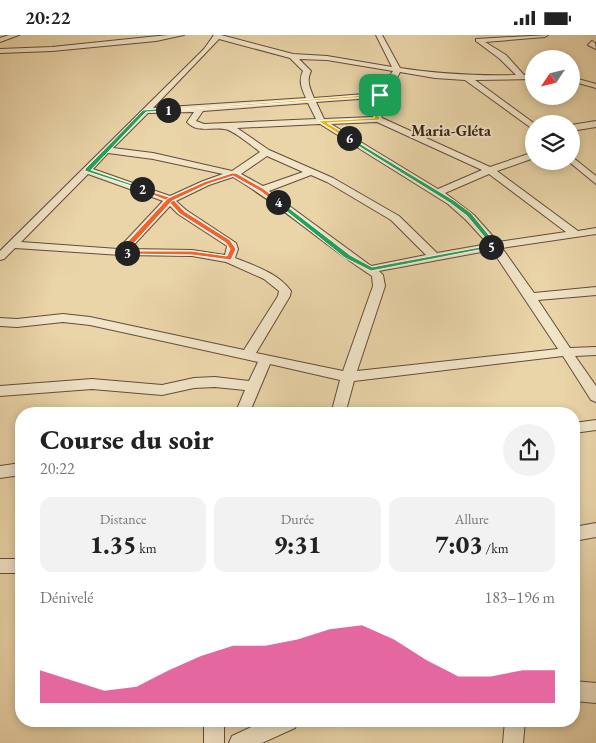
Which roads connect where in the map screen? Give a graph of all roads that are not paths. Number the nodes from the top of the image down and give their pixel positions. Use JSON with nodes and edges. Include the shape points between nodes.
{"nodes":[{"id":1,"x":16,"y":35,"type":"edge"},
{"id":2,"x":181,"y":35,"type":"edge"},
{"id":3,"x":218,"y":35,"type":"edge"},
{"id":4,"x":379,"y":35,"type":"edge"},
{"id":5,"x":545,"y":35,"type":"edge"},
{"id":6,"x":0,"y":40,"type":"edge"},
{"id":7,"x":596,"y":43,"type":"edge"},
{"id":8,"x":596,"y":47,"type":"edge"},
{"id":9,"x":0,"y":51,"type":"edge"},
{"id":10,"x":293,"y":57,"type":"junction"},
{"id":11,"x":397,"y":70,"type":"junction"},
{"id":12,"x":596,"y":76,"type":"edge"},
{"id":13,"x":522,"y":77,"type":"joint"},
{"id":14,"x":580,"y":77,"type":"edge"},
{"id":15,"x":467,"y":78,"type":"junction"},
{"id":16,"x":580,"y":81,"type":"edge"},
{"id":17,"x":596,"y":86,"type":"edge"},
{"id":18,"x":380,"y":95,"type":"junction"},
{"id":19,"x":310,"y":100,"type":"junction"},
{"id":20,"x":200,"y":109,"type":"junction"},
{"id":21,"x":144,"y":111,"type":"junction"},
{"id":22,"x":378,"y":119,"type":"junction"},
{"id":23,"x":525,"y":120,"type":"edge"},
{"id":24,"x":321,"y":121,"type":"junction"},
{"id":25,"x":596,"y":124,"type":"edge"},
{"id":26,"x":228,"y":126,"type":"junction"},
{"id":27,"x":580,"y":127,"type":"edge"},
{"id":28,"x":105,"y":150,"type":"junction"},
{"id":29,"x":266,"y":152,"type":"junction"},
{"id":30,"x":525,"y":158,"type":"edge"},
{"id":31,"x":580,"y":167,"type":"edge"},
{"id":32,"x":87,"y":170,"type":"junction"},
{"id":33,"x":490,"y":170,"type":"junction"},
{"id":34,"x":311,"y":172,"type":"junction"},
{"id":35,"x":234,"y":174,"type":"junction"},
{"id":36,"x":596,"y":181,"type":"edge"},
{"id":37,"x":262,"y":190,"type":"junction"},
{"id":38,"x":438,"y":193,"type":"junction"},
{"id":39,"x":170,"y":200,"type":"junction"},
{"id":40,"x":596,"y":231,"type":"edge"},
{"id":41,"x":574,"y":233,"type":"junction"},
{"id":42,"x":13,"y":245,"type":"junction"},
{"id":43,"x":495,"y":246,"type":"junction"},
{"id":44,"x":121,"y":253,"type":"junction"},
{"id":45,"x":0,"y":257,"type":"edge"},
{"id":46,"x":434,"y":257,"type":"junction"},
{"id":47,"x":229,"y":259,"type":"junction"},
{"id":48,"x":371,"y":269,"type":"junction"},
{"id":49,"x":596,"y":291,"type":"edge"},
{"id":50,"x":531,"y":297,"type":"junction"},
{"id":51,"x":0,"y":322,"type":"edge"},
{"id":52,"x":596,"y":351,"type":"edge"},
{"id":53,"x":565,"y":352,"type":"junction"},
{"id":54,"x":247,"y":357,"type":"junction"},
{"id":55,"x":264,"y":360,"type":"junction"},
{"id":56,"x":348,"y":377,"type":"junction"},
{"id":57,"x":254,"y":386,"type":"junction"},
{"id":58,"x":0,"y":391,"type":"edge"},
{"id":59,"x":596,"y":397,"type":"edge"},
{"id":60,"x":245,"y":407,"type":"edge"},
{"id":61,"x":340,"y":407,"type":"edge"},
{"id":62,"x":596,"y":425,"type":"edge"},
{"id":63,"x":580,"y":427,"type":"edge"},
{"id":64,"x":15,"y":470,"type":"edge"},
{"id":65,"x":0,"y":472,"type":"edge"},
{"id":66,"x":596,"y":529,"type":"edge"},
{"id":67,"x":580,"y":533,"type":"edge"},
{"id":68,"x":0,"y":566,"type":"edge"},
{"id":69,"x":15,"y":566,"type":"edge"},
{"id":70,"x":580,"y":692,"type":"edge"},
{"id":71,"x":596,"y":693,"type":"edge"},
{"id":72,"x":214,"y":727,"type":"edge"},
{"id":73,"x":275,"y":727,"type":"edge"},
{"id":74,"x":514,"y":727,"type":"edge"},
{"id":75,"x":214,"y":743,"type":"edge"},
{"id":76,"x":239,"y":743,"type":"edge"},
{"id":77,"x":513,"y":743,"type":"edge"}],
"edges":[{"from":1,"to":6,"type":"street"},
{"from":2,"to":9,"type":"street","via":[[52,49]]},
{"from":3,"to":10,"type":"street"},
{"from":3,"to":21,"type":"street"},
{"from":4,"to":11,"type":"street"},
{"from":5,"to":13,"type":"street","via":[[477,41],[503,57]]},
{"from":7,"to":8,"type":"street","via":[[591,44]]},
{"from":10,"to":11,"type":"street"},
{"from":10,"to":19,"type":"street","via":[[307,71],[305,87]]},
{"from":11,"to":15,"type":"street"},
{"from":11,"to":18,"type":"street"},
{"from":12,"to":14,"type":"street"},
{"from":13,"to":15,"type":"street"},
{"from":15,"to":23,"type":"street"},
{"from":16,"to":17,"type":"street"},
{"from":18,"to":19,"type":"street"},
{"from":18,"to":22,"type":"street","via":[[374,107]]},
{"from":19,"to":20,"type":"street"},
{"from":19,"to":24,"type":"street"},
{"from":20,"to":21,"type":"street"},
{"from":20,"to":26,"type":"street","via":[[192,123],[204,127]]},
{"from":21,"to":28,"type":"street"},
{"from":22,"to":24,"type":"street"},
{"from":22,"to":33,"type":"street"},
{"from":24,"to":26,"type":"street"},
{"from":24,"to":38,"type":"street"},
{"from":25,"to":27,"type":"street"},
{"from":26,"to":29,"type":"street"},
{"from":28,"to":32,"type":"street"},
{"from":28,"to":35,"type":"street","via":[[153,156]]},
{"from":29,"to":34,"type":"street"},
{"from":29,"to":35,"type":"street"},
{"from":30,"to":33,"type":"street"},
{"from":31,"to":36,"type":"street"},
{"from":32,"to":39,"type":"street"},
{"from":32,"to":42,"type":"street"},
{"from":33,"to":38,"type":"street"},
{"from":33,"to":41,"type":"street"},
{"from":34,"to":37,"type":"street"},
{"from":34,"to":46,"type":"street","via":[[388,214]]},
{"from":35,"to":37,"type":"street"},
{"from":35,"to":39,"type":"street"},
{"from":37,"to":48,"type":"street","via":[[348,256]]},
{"from":38,"to":43,"type":"street","via":[[469,214]]},
{"from":39,"to":44,"type":"street"},
{"from":39,"to":47,"type":"street","via":[[182,212],[232,245]]},
{"from":40,"to":41,"type":"street"},
{"from":41,"to":43,"type":"street"},
{"from":42,"to":44,"type":"street"},
{"from":42,"to":45,"type":"street"},
{"from":43,"to":46,"type":"street"},
{"from":43,"to":50,"type":"street"},
{"from":44,"to":47,"type":"street","via":[[192,253]]},
{"from":46,"to":48,"type":"street"},
{"from":47,"to":54,"type":"street","via":[[274,280],[285,291]]},
{"from":48,"to":56,"type":"street","via":[[377,275],[379,287]]},
{"from":49,"to":50,"type":"street"},
{"from":50,"to":53,"type":"street"},
{"from":51,"to":54,"type":"street","via":[[76,319]]},
{"from":52,"to":53,"type":"street"},
{"from":53,"to":56,"type":"street"},
{"from":53,"to":59,"type":"street"},
{"from":54,"to":55,"type":"street"},
{"from":55,"to":56,"type":"street"},
{"from":55,"to":57,"type":"street"},
{"from":56,"to":61,"type":"street"},
{"from":57,"to":58,"type":"street","via":[[208,382],[162,389],[92,384]]},
{"from":57,"to":60,"type":"street"},
{"from":62,"to":63,"type":"street"},
{"from":64,"to":65,"type":"street"},
{"from":66,"to":67,"type":"street"},
{"from":68,"to":69,"type":"street"},
{"from":70,"to":71,"type":"street"},
{"from":72,"to":75,"type":"street"},
{"from":73,"to":76,"type":"street"},
{"from":74,"to":77,"type":"street"}]}
